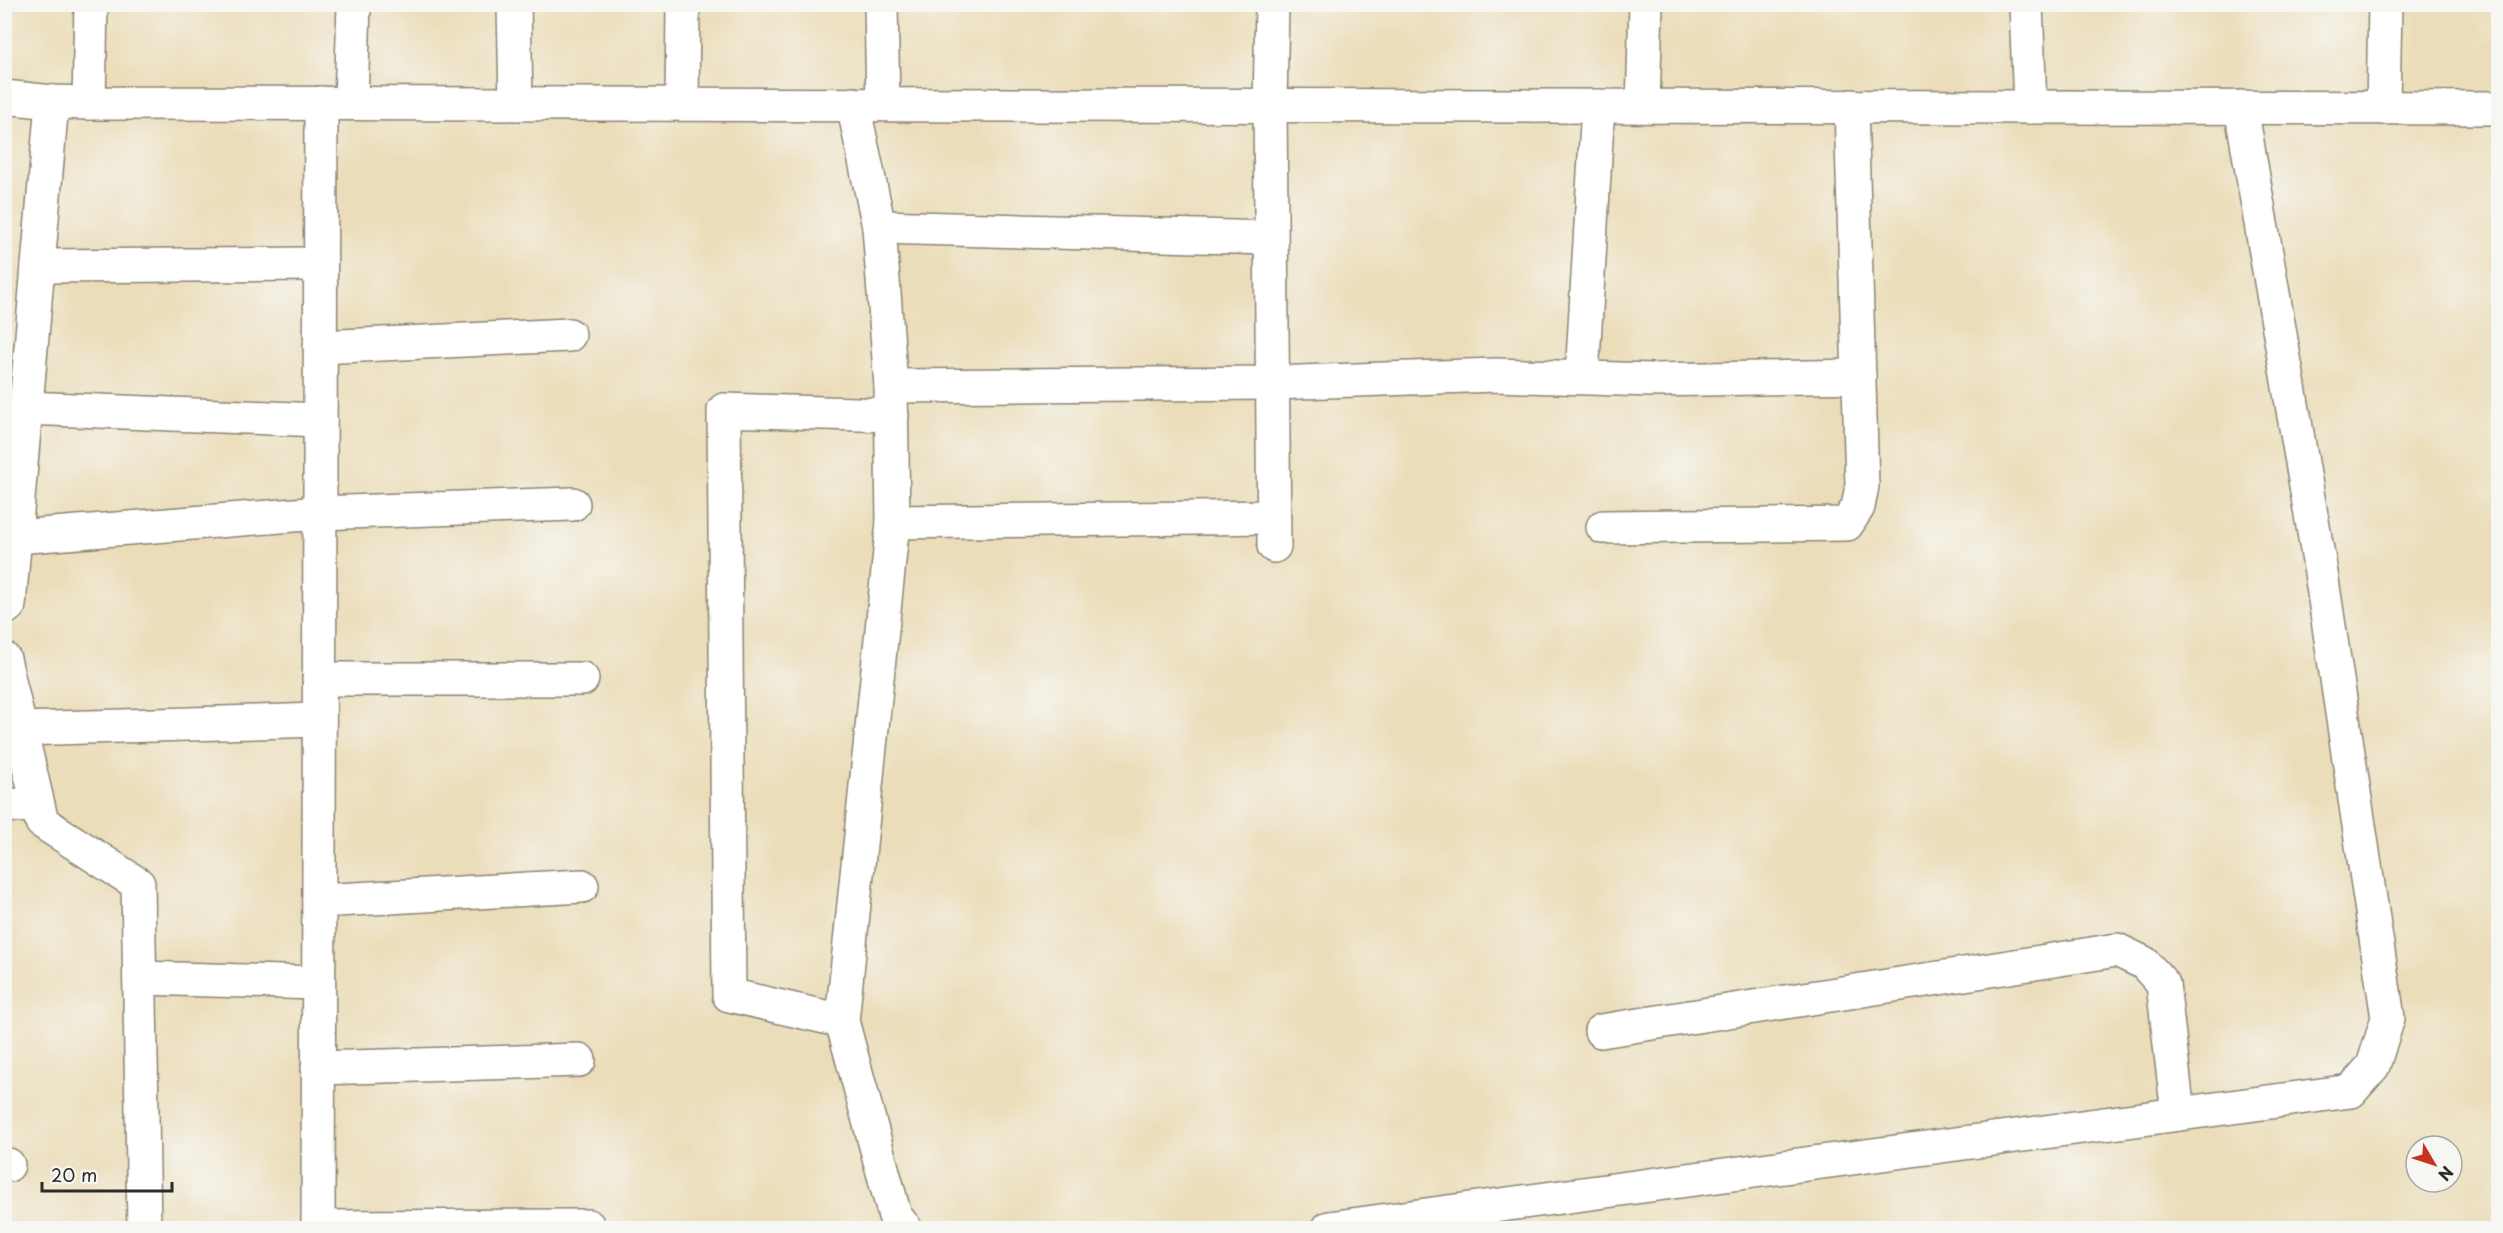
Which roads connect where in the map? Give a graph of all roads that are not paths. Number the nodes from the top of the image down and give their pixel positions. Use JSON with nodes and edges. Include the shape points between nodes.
{"nodes":[{"id":1,"x":91,"y":4,"type":"edge"},
{"id":2,"x":354,"y":4,"type":"edge"},
{"id":3,"x":514,"y":4,"type":"edge"},
{"id":4,"x":683,"y":4,"type":"edge"},
{"id":5,"x":882,"y":4,"type":"edge"},
{"id":6,"x":1272,"y":4,"type":"edge"},
{"id":7,"x":1646,"y":4,"type":"edge"},
{"id":8,"x":2026,"y":4,"type":"edge"},
{"id":9,"x":2385,"y":4,"type":"edge"},
{"id":10,"x":4,"y":98,"type":"edge"},
{"id":11,"x":52,"y":102,"type":"junction"},
{"id":12,"x":89,"y":103,"type":"junction"},
{"id":13,"x":336,"y":103,"type":"junction"},
{"id":14,"x":516,"y":104,"type":"junction"},
{"id":15,"x":682,"y":104,"type":"junction"},
{"id":16,"x":868,"y":104,"type":"junction"},
{"id":17,"x":1270,"y":105,"type":"junction"},
{"id":18,"x":1598,"y":105,"type":"junction"},
{"id":19,"x":1643,"y":106,"type":"junction"},
{"id":20,"x":1851,"y":106,"type":"junction"},
{"id":21,"x":2030,"y":107,"type":"junction"},
{"id":22,"x":2241,"y":107,"type":"junction"},
{"id":23,"x":2383,"y":108,"type":"junction"},
{"id":24,"x":2499,"y":108,"type":"edge"},
{"id":25,"x":879,"y":227,"type":"junction"},
{"id":26,"x":1270,"y":238,"type":"junction"},
{"id":27,"x":320,"y":264,"type":"junction"},
{"id":28,"x":38,"y":266,"type":"junction"},
{"id":29,"x":569,"y":334,"type":"dead end"},
{"id":30,"x":320,"y":347,"type":"junction"},
{"id":31,"x":1859,"y":376,"type":"junction"},
{"id":32,"x":1582,"y":377,"type":"junction"},
{"id":33,"x":1272,"y":383,"type":"junction"},
{"id":34,"x":892,"y":400,"type":"junction"},
{"id":35,"x":26,"y":408,"type":"junction"},
{"id":36,"x":320,"y":420,"type":"junction"},
{"id":37,"x":573,"y":504,"type":"dead end"},
{"id":38,"x":319,"y":513,"type":"junction"},
{"id":39,"x":893,"y":522,"type":"junction"},
{"id":40,"x":1603,"y":527,"type":"dead end"},
{"id":41,"x":15,"y":537,"type":"junction"},
{"id":42,"x":4,"y":609,"type":"edge"},
{"id":43,"x":4,"y":659,"type":"edge"},
{"id":44,"x":319,"y":679,"type":"junction"},
{"id":45,"x":582,"y":679,"type":"dead end"},
{"id":46,"x":319,"y":720,"type":"junction"},
{"id":47,"x":21,"y":729,"type":"junction"},
{"id":48,"x":4,"y":805,"type":"edge"},
{"id":49,"x":38,"y":806,"type":"junction"},
{"id":50,"x":582,"y":886,"type":"dead end"},
{"id":51,"x":319,"y":901,"type":"junction"},
{"id":52,"x":140,"y":978,"type":"junction"},
{"id":53,"x":318,"y":983,"type":"junction"},
{"id":54,"x":842,"y":1021,"type":"junction"},
{"id":55,"x":1601,"y":1032,"type":"dead end"},
{"id":56,"x":579,"y":1060,"type":"dead end"},
{"id":57,"x":318,"y":1068,"type":"junction"},
{"id":58,"x":2178,"y":1114,"type":"junction"},
{"id":59,"x":588,"y":1226,"type":"dead end"},
{"id":60,"x":144,"y":1228,"type":"edge"},
{"id":61,"x":318,"y":1228,"type":"edge"},
{"id":62,"x":905,"y":1228,"type":"edge"},
{"id":63,"x":1329,"y":1228,"type":"edge"}],
"edges":[{"from":1,"to":12,"type":"street"},
{"from":2,"to":13,"type":"street"},
{"from":3,"to":14,"type":"street"},
{"from":4,"to":15,"type":"street"},
{"from":5,"to":16,"type":"street"},
{"from":6,"to":17,"type":"street"},
{"from":7,"to":19,"type":"street"},
{"from":8,"to":21,"type":"street"},
{"from":9,"to":23,"type":"street"},
{"from":10,"to":11,"type":"street"},
{"from":11,"to":12,"type":"street"},
{"from":11,"to":28,"type":"street"},
{"from":12,"to":13,"type":"street"},
{"from":13,"to":14,"type":"street"},
{"from":13,"to":27,"type":"street"},
{"from":14,"to":15,"type":"street"},
{"from":15,"to":16,"type":"street"},
{"from":16,"to":17,"type":"street"},
{"from":16,"to":25,"type":"street"},
{"from":17,"to":18,"type":"street"},
{"from":17,"to":26,"type":"street"},
{"from":18,"to":19,"type":"street"},
{"from":18,"to":32,"type":"street"},
{"from":19,"to":20,"type":"street"},
{"from":20,"to":21,"type":"street"},
{"from":20,"to":31,"type":"street"},
{"from":21,"to":22,"type":"street"},
{"from":22,"to":23,"type":"street"},
{"from":22,"to":58,"type":"street","via":[[2321,573],[2388,1018],[2373,1066],[2351,1090]]},
{"from":23,"to":24,"type":"street"},
{"from":25,"to":26,"type":"street"},
{"from":25,"to":34,"type":"street"},
{"from":26,"to":33,"type":"street"},
{"from":27,"to":28,"type":"street"},
{"from":27,"to":30,"type":"street"},
{"from":28,"to":35,"type":"street"},
{"from":29,"to":30,"type":"street"},
{"from":30,"to":36,"type":"street"},
{"from":31,"to":32,"type":"street","via":[[1652,380]]},
{"from":31,"to":40,"type":"street","via":[[1862,486],[1858,507],[1847,524]]},
{"from":32,"to":33,"type":"street","via":[[1495,375]]},
{"from":33,"to":34,"type":"street"},
{"from":33,"to":39,"type":"street","via":[[1274,532]]},
{"from":34,"to":39,"type":"street"},
{"from":34,"to":54,"type":"street","via":[[724,410],[729,995]]},
{"from":35,"to":36,"type":"street"},
{"from":35,"to":41,"type":"street"},
{"from":36,"to":38,"type":"street"},
{"from":37,"to":38,"type":"street"},
{"from":38,"to":41,"type":"street"},
{"from":38,"to":44,"type":"street"},
{"from":39,"to":54,"type":"street"},
{"from":41,"to":42,"type":"street","via":[[9,605]]},
{"from":43,"to":47,"type":"street"},
{"from":44,"to":45,"type":"street"},
{"from":44,"to":46,"type":"street"},
{"from":46,"to":47,"type":"street"},
{"from":46,"to":51,"type":"street"},
{"from":47,"to":49,"type":"street"},
{"from":48,"to":49,"type":"street"},
{"from":49,"to":52,"type":"street","via":[[42,822],[138,884]]},
{"from":50,"to":51,"type":"street"},
{"from":51,"to":53,"type":"street"},
{"from":52,"to":53,"type":"street"},
{"from":52,"to":60,"type":"street"},
{"from":53,"to":57,"type":"street"},
{"from":54,"to":62,"type":"street","via":[[895,1215]]},
{"from":55,"to":58,"type":"street","via":[[2117,950],[2144,963],[2163,984]]},
{"from":56,"to":57,"type":"street"},
{"from":57,"to":61,"type":"street"},
{"from":58,"to":63,"type":"street"},
{"from":59,"to":61,"type":"street"}]}
